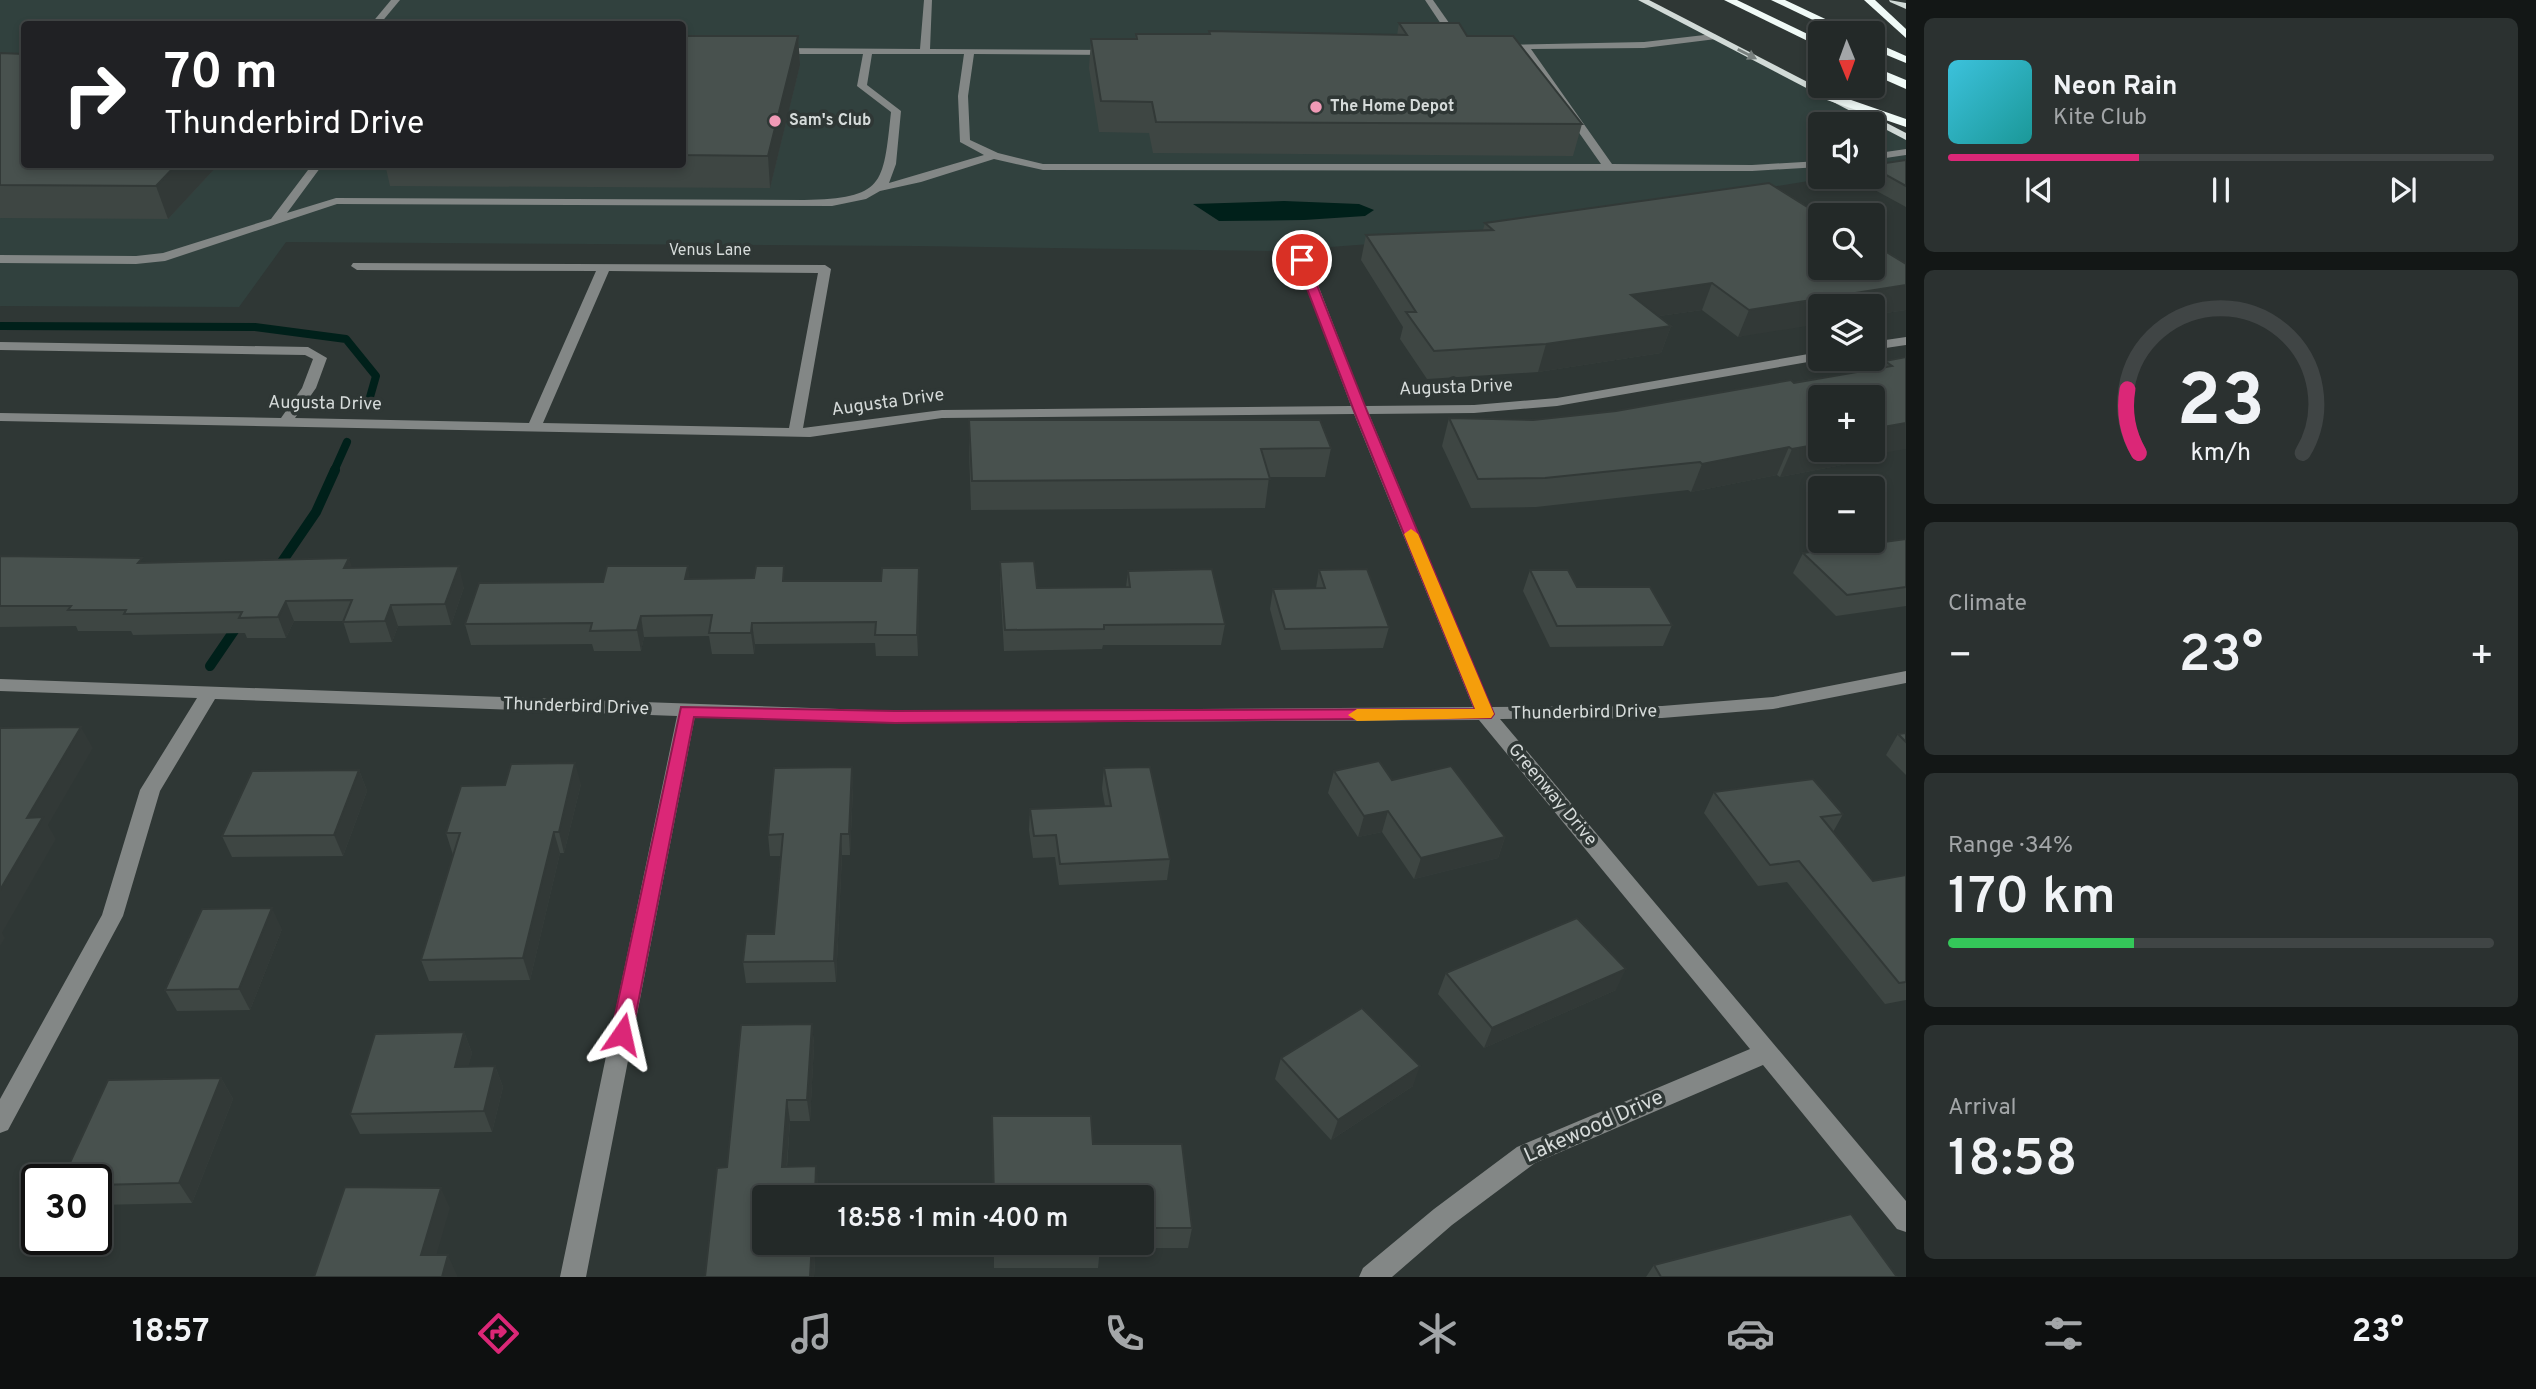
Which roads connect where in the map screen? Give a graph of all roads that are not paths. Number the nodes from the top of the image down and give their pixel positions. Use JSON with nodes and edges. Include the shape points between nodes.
{"nodes":[{"id":1,"x":396,"y":0,"type":"edge"},
{"id":2,"x":928,"y":0,"type":"edge"},
{"id":3,"x":1429,"y":0,"type":"edge"},
{"id":4,"x":1643,"y":0,"type":"edge"},
{"id":5,"x":1729,"y":0,"type":"edge"},
{"id":6,"x":1776,"y":0,"type":"edge"},
{"id":7,"x":1869,"y":0,"type":"edge"},
{"id":8,"x":1893,"y":0,"type":"edge"},
{"id":9,"x":1906,"y":6,"type":"edge"},
{"id":10,"x":378,"y":21,"type":"edge"},
{"id":11,"x":1822,"y":21,"type":"edge"},
{"id":12,"x":1906,"y":35,"type":"edge"},
{"id":13,"x":1713,"y":37,"type":"junction"},
{"id":14,"x":1808,"y":38,"type":"edge"},
{"id":15,"x":1448,"y":47,"type":"edge"},
{"id":16,"x":1486,"y":47,"type":"edge"},
{"id":17,"x":1524,"y":47,"type":"junction"},
{"id":18,"x":1885,"y":50,"type":"edge"},
{"id":19,"x":771,"y":51,"type":"edge"},
{"id":20,"x":868,"y":52,"type":"junction"},
{"id":21,"x":925,"y":52,"type":"junction"},
{"id":22,"x":1126,"y":52,"type":"edge"},
{"id":23,"x":969,"y":53,"type":"junction"},
{"id":24,"x":1906,"y":60,"type":"edge"},
{"id":25,"x":1885,"y":75,"type":"edge"},
{"id":26,"x":1906,"y":85,"type":"edge"},
{"id":27,"x":1808,"y":86,"type":"edge"},
{"id":28,"x":1832,"y":98,"type":"edge"},
{"id":29,"x":1834,"y":98,"type":"edge"},
{"id":30,"x":1906,"y":123,"type":"edge"},
{"id":31,"x":1906,"y":137,"type":"edge"},
{"id":32,"x":1906,"y":152,"type":"edge"},
{"id":33,"x":1885,"y":155,"type":"edge"},
{"id":34,"x":994,"y":156,"type":"junction"},
{"id":35,"x":1808,"y":165,"type":"edge"},
{"id":36,"x":1609,"y":167,"type":"junction"},
{"id":37,"x":315,"y":168,"type":"edge"},
{"id":38,"x":876,"y":189,"type":"junction"},
{"id":39,"x":274,"y":222,"type":"junction"},
{"id":40,"x":0,"y":259,"type":"edge"},
{"id":41,"x":1302,"y":260,"type":"dead end"},
{"id":42,"x":357,"y":266,"type":"dead end"},
{"id":43,"x":604,"y":267,"type":"junction"},
{"id":44,"x":1906,"y":341,"type":"edge"},
{"id":45,"x":1885,"y":344,"type":"edge"},
{"id":46,"x":0,"y":346,"type":"edge"},
{"id":47,"x":1808,"y":358,"type":"edge"},
{"id":48,"x":1360,"y":411,"type":"junction"},
{"id":49,"x":0,"y":416,"type":"edge"},
{"id":50,"x":285,"y":423,"type":"junction"},
{"id":51,"x":534,"y":428,"type":"junction"},
{"id":52,"x":795,"y":433,"type":"junction"},
{"id":53,"x":1906,"y":677,"type":"edge"},
{"id":54,"x":0,"y":685,"type":"edge"},
{"id":55,"x":209,"y":693,"type":"junction"},
{"id":56,"x":687,"y":711,"type":"junction"},
{"id":57,"x":1485,"y":714,"type":"junction"},
{"id":58,"x":1765,"y":1053,"type":"junction"},
{"id":59,"x":0,"y":1122,"type":"edge"},
{"id":60,"x":1906,"y":1220,"type":"edge"},
{"id":61,"x":573,"y":1277,"type":"edge"},
{"id":62,"x":1372,"y":1277,"type":"edge"}],
"edges":[{"from":1,"to":10,"type":"street"},
{"from":2,"to":21,"type":"street"},
{"from":3,"to":15,"type":"street","via":[[1461,47]]},
{"from":4,"to":13,"type":"main road"},
{"from":5,"to":14,"type":"highway"},
{"from":6,"to":11,"type":"highway"},
{"from":7,"to":12,"type":"highway"},
{"from":8,"to":9,"type":"main road"},
{"from":13,"to":17,"type":"street","via":[[1644,46]]},
{"from":13,"to":27,"type":"main road","one_way":true},
{"from":16,"to":17,"type":"street"},
{"from":17,"to":36,"type":"street"},
{"from":18,"to":24,"type":"highway"},
{"from":19,"to":20,"type":"street"},
{"from":20,"to":21,"type":"street"},
{"from":20,"to":38,"type":"street","via":[[862,86],[896,111],[889,172]]},
{"from":21,"to":23,"type":"street"},
{"from":22,"to":23,"type":"street"},
{"from":23,"to":34,"type":"street","via":[[963,96],[965,142]]},
{"from":25,"to":26,"type":"highway"},
{"from":28,"to":31,"type":"main road"},
{"from":29,"to":30,"type":"highway"},
{"from":32,"to":33,"type":"street"},
{"from":34,"to":36,"type":"street","via":[[1043,167]]},
{"from":34,"to":38,"type":"street"},
{"from":35,"to":36,"type":"street"},
{"from":37,"to":39,"type":"street"},
{"from":38,"to":39,"type":"street","via":[[823,204],[336,201]]},
{"from":39,"to":40,"type":"street","via":[[164,257]]},
{"from":41,"to":48,"type":"street","name":"Greenway Drive"},
{"from":42,"to":43,"type":"street"},
{"from":43,"to":51,"type":"street"},
{"from":43,"to":52,"type":"street","name":"Venus Lane","via":[[825,269]]},
{"from":44,"to":45,"type":"street"},
{"from":46,"to":50,"type":"street","via":[[308,351],[320,358],[318,365],[309,388]]},
{"from":47,"to":48,"type":"street","name":"Augusta Drive","via":[[1557,402],[1474,410]]},
{"from":48,"to":52,"type":"street","name":"Augusta Drive","via":[[942,414]]},
{"from":48,"to":57,"type":"street","name":"Greenway Drive"},
{"from":49,"to":50,"type":"street","name":"Augusta Drive"},
{"from":50,"to":51,"type":"street","name":"Augusta Drive"},
{"from":51,"to":52,"type":"street","name":"Augusta Drive"},
{"from":53,"to":57,"type":"street","name":"Thunderbird Drive","via":[[1773,702],[1676,711]]},
{"from":54,"to":55,"type":"street","name":"Thunderbird Drive"},
{"from":55,"to":56,"type":"street","name":"Thunderbird Drive"},
{"from":55,"to":59,"type":"street","via":[[150,790],[112,916]]},
{"from":56,"to":57,"type":"street","name":"Thunderbird Drive","via":[[895,717]]},
{"from":56,"to":61,"type":"street"},
{"from":57,"to":58,"type":"street","name":"Greenway Drive"},
{"from":58,"to":60,"type":"street","name":"Greenway Drive"},
{"from":58,"to":62,"type":"street","name":"Lakewood Drive","via":[[1526,1155]]}]}
